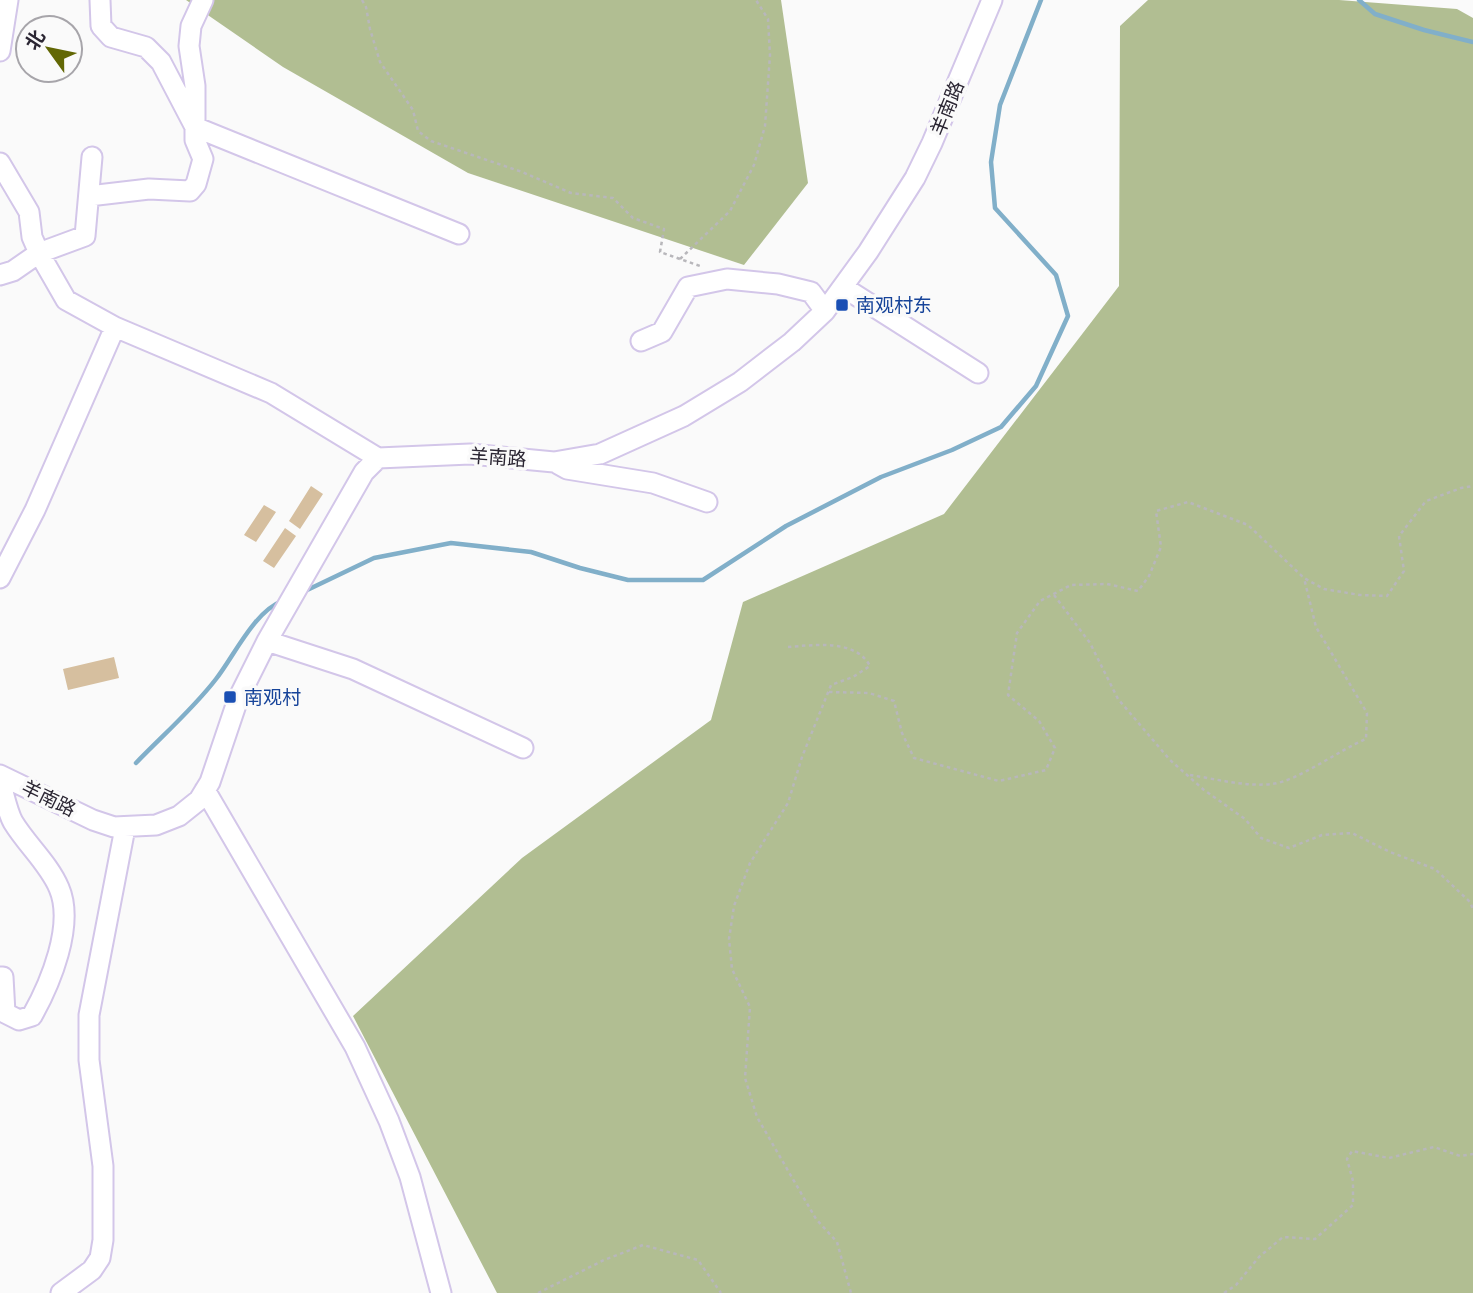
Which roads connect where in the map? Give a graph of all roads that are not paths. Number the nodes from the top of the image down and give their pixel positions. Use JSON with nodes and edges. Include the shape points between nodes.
{"nodes":[{"id":1,"x":8,"y":0,"type":"edge"},
{"id":2,"x":100,"y":0,"type":"edge"},
{"id":3,"x":203,"y":0,"type":"edge"},
{"id":4,"x":987,"y":3,"type":"edge"},
{"id":5,"x":0,"y":51,"type":"edge"},
{"id":6,"x":195,"y":127,"type":"junction"},
{"id":7,"x":92,"y":157,"type":"dead end"},
{"id":8,"x":0,"y":163,"type":"edge"},
{"id":9,"x":89,"y":195,"type":"junction"},
{"id":10,"x":459,"y":234,"type":"dead end"},
{"id":11,"x":38,"y":253,"type":"junction"},
{"id":12,"x":0,"y":275,"type":"edge"},
{"id":13,"x":843,"y":287,"type":"junction"},
{"id":14,"x":825,"y":311,"type":"junction"},
{"id":15,"x":115,"y":327,"type":"junction"},
{"id":16,"x":641,"y":341,"type":"dead end"},
{"id":17,"x":978,"y":373,"type":"dead end"},
{"id":18,"x":378,"y":458,"type":"junction"},
{"id":19,"x":554,"y":462,"type":"junction"},
{"id":20,"x":707,"y":502,"type":"dead end"},
{"id":21,"x":0,"y":578,"type":"edge"},
{"id":22,"x":267,"y":641,"type":"junction"},
{"id":23,"x":523,"y":748,"type":"dead end"},
{"id":24,"x":0,"y":775,"type":"edge"},
{"id":25,"x":0,"y":781,"type":"edge"},
{"id":26,"x":205,"y":790,"type":"junction"},
{"id":27,"x":125,"y":828,"type":"junction"},
{"id":28,"x":0,"y":977,"type":"edge"},
{"id":29,"x":61,"y":1293,"type":"edge"},
{"id":30,"x":441,"y":1293,"type":"edge"}],
"edges":[{"from":1,"to":5,"type":"street"},
{"from":2,"to":6,"type":"street","via":[[101,26],[111,37],[146,47],[161,62]]},
{"from":3,"to":6,"type":"street","via":[[191,26],[189,46]]},
{"from":4,"to":13,"type":"street","name":"羊南路","via":[[915,178]]},
{"from":6,"to":9,"type":"street","via":[[203,159],[197,184],[190,191],[149,189]]},
{"from":6,"to":10,"type":"street"},
{"from":7,"to":9,"type":"street"},
{"from":8,"to":11,"type":"street","via":[[29,212]]},
{"from":9,"to":11,"type":"street","via":[[85,236]]},
{"from":11,"to":12,"type":"street"},
{"from":11,"to":15,"type":"street","via":[[66,300]]},
{"from":13,"to":14,"type":"street","name":"羊南路"},
{"from":13,"to":17,"type":"street"},
{"from":14,"to":16,"type":"street","via":[[811,292],[727,279],[688,287],[662,332]]},
{"from":14,"to":19,"type":"street","name":"羊南路","via":[[740,382],[684,416],[600,454]]},
{"from":15,"to":18,"type":"street","via":[[271,393]]},
{"from":15,"to":21,"type":"street"},
{"from":18,"to":19,"type":"street","name":"羊南路","via":[[470,454]]},
{"from":18,"to":22,"type":"street","name":"羊南路","via":[[364,472]]},
{"from":19,"to":20,"type":"street","via":[[567,469],[653,483]]},
{"from":22,"to":23,"type":"street","via":[[353,669]]},
{"from":22,"to":26,"type":"street","name":"羊南路","via":[[238,699]]},
{"from":24,"to":27,"type":"street","name":"羊南路","via":[[93,820]]},
{"from":25,"to":28,"type":"street","via":[[12,821],[60,889],[64,910],[63,940],[32,1016],[19,1020],[5,1013]]},
{"from":26,"to":27,"type":"street","name":"羊南路","via":[[179,816],[156,825]]},
{"from":26,"to":30,"type":"street","via":[[355,1047],[390,1121],[411,1177]]},
{"from":27,"to":29,"type":"street","via":[[89,1015],[89,1060],[103,1166],[103,1240],[100,1258],[92,1269]]}]}
